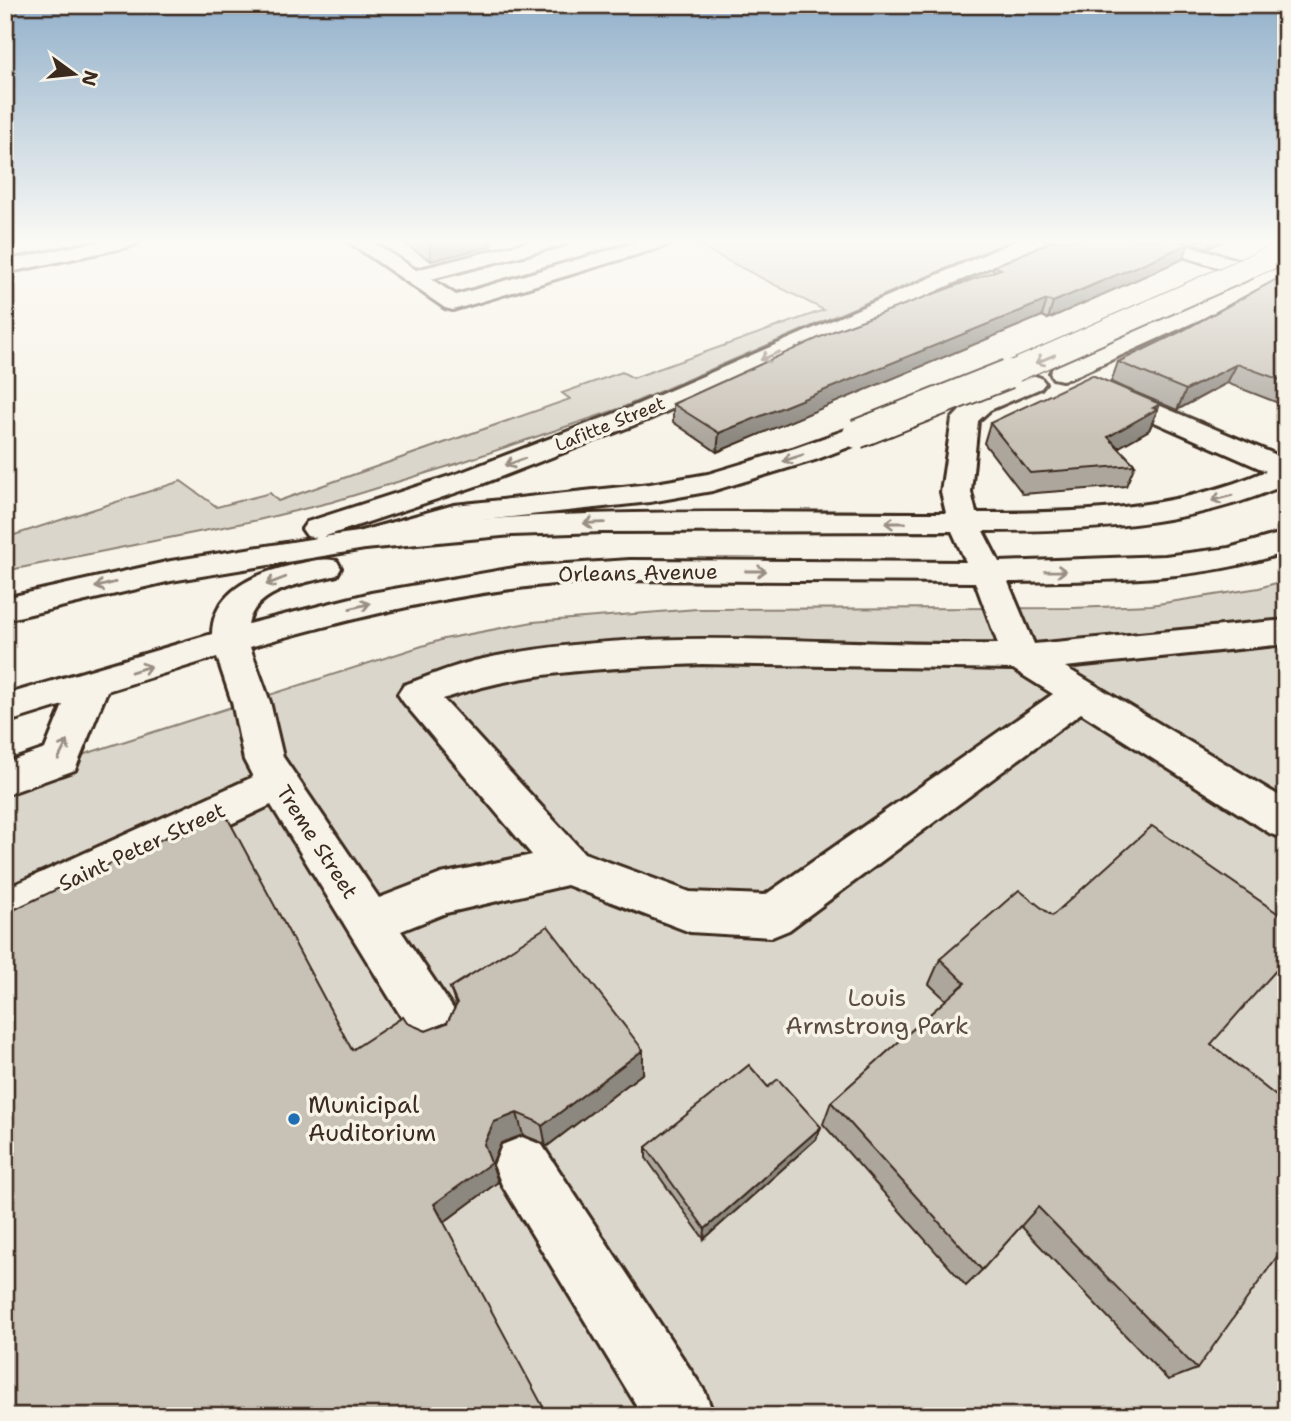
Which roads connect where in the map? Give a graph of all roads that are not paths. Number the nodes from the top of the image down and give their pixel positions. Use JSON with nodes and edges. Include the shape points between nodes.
{"nodes":[{"id":1,"x":882,"y":306,"type":"edge"},
{"id":2,"x":1163,"y":306,"type":"edge"},
{"id":3,"x":1215,"y":306,"type":"edge"},
{"id":4,"x":1032,"y":383,"type":"dead end"},
{"id":5,"x":1286,"y":471,"type":"edge"},
{"id":6,"x":963,"y":522,"type":"junction"},
{"id":7,"x":830,"y":523,"type":"junction"},
{"id":8,"x":365,"y":540,"type":"junction"},
{"id":9,"x":1286,"y":541,"type":"edge"},
{"id":10,"x":171,"y":571,"type":"junction"},
{"id":11,"x":988,"y":573,"type":"junction"},
{"id":12,"x":5,"y":609,"type":"edge"},
{"id":13,"x":1286,"y":632,"type":"edge"},
{"id":14,"x":230,"y":642,"type":"junction"},
{"id":15,"x":1021,"y":657,"type":"junction"},
{"id":16,"x":91,"y":684,"type":"junction"},
{"id":17,"x":1080,"y":694,"type":"junction"},
{"id":18,"x":5,"y":709,"type":"edge"},
{"id":19,"x":5,"y":779,"type":"edge"},
{"id":20,"x":279,"y":783,"type":"junction"},
{"id":21,"x":1286,"y":822,"type":"edge"},
{"id":22,"x":568,"y":866,"type":"junction"},
{"id":23,"x":5,"y":911,"type":"edge"},
{"id":24,"x":369,"y":923,"type":"junction"},
{"id":25,"x":436,"y":1027,"type":"edge"},
{"id":26,"x":522,"y":1165,"type":"dead end"},
{"id":27,"x":681,"y":1416,"type":"edge"}],
"edges":[{"from":1,"to":10,"type":"main road","name":"Lafitte Street","one_way":true,"via":[[586,435],[332,525]]},
{"from":2,"to":8,"type":"main road","one_way":true,"bridge":true,"via":[[1049,358],[857,434],[712,482],[454,514]]},
{"from":3,"to":5,"type":"main road","via":[[1062,373]]},
{"from":4,"to":6,"type":"main road","via":[[981,404],[965,419],[956,492]]},
{"from":5,"to":6,"type":"main road","one_way":true,"via":[[1231,496],[1171,510],[1057,522]]},
{"from":6,"to":7,"type":"main road","one_way":true},
{"from":6,"to":11,"type":"main road"},
{"from":7,"to":8,"type":"main road","one_way":true,"via":[[512,526]]},
{"from":7,"to":14,"type":"main road","one_way":true,"via":[[709,538],[431,552],[329,567],[254,590],[230,622]]},
{"from":8,"to":10,"type":"main road"},
{"from":11,"to":9,"type":"main road","name":"Orleans Avenue","one_way":true,"via":[[1200,562]]},
{"from":10,"to":12,"type":"main road","one_way":true},
{"from":14,"to":11,"type":"main road","name":"Orleans Avenue","one_way":true,"via":[[354,607],[510,577],[598,571]]},
{"from":11,"to":15,"type":"main road"},
{"from":13,"to":15,"type":"main road","via":[[1133,650]]},
{"from":16,"to":14,"type":"main road","name":"Orleans Avenue","one_way":true},
{"from":14,"to":20,"type":"main road","name":"Treme Street","via":[[251,702],[264,760]]},
{"from":15,"to":17,"type":"main road"},
{"from":15,"to":22,"type":"main road","via":[[623,655],[474,674],[417,694]]},
{"from":16,"to":18,"type":"main road","name":"Orleans Avenue"},
{"from":19,"to":16,"type":"main road","one_way":true,"via":[[61,759]]},
{"from":17,"to":21,"type":"main road"},
{"from":17,"to":22,"type":"main road","via":[[772,916],[690,912]]},
{"from":20,"to":23,"type":"main road","name":"Saint Peter Street"},
{"from":20,"to":24,"type":"main road","name":"Treme Street"},
{"from":22,"to":24,"type":"main road","via":[[441,894]]},
{"from":24,"to":25,"type":"main road","name":"Treme Street"},
{"from":26,"to":27,"type":"main road"}]}
